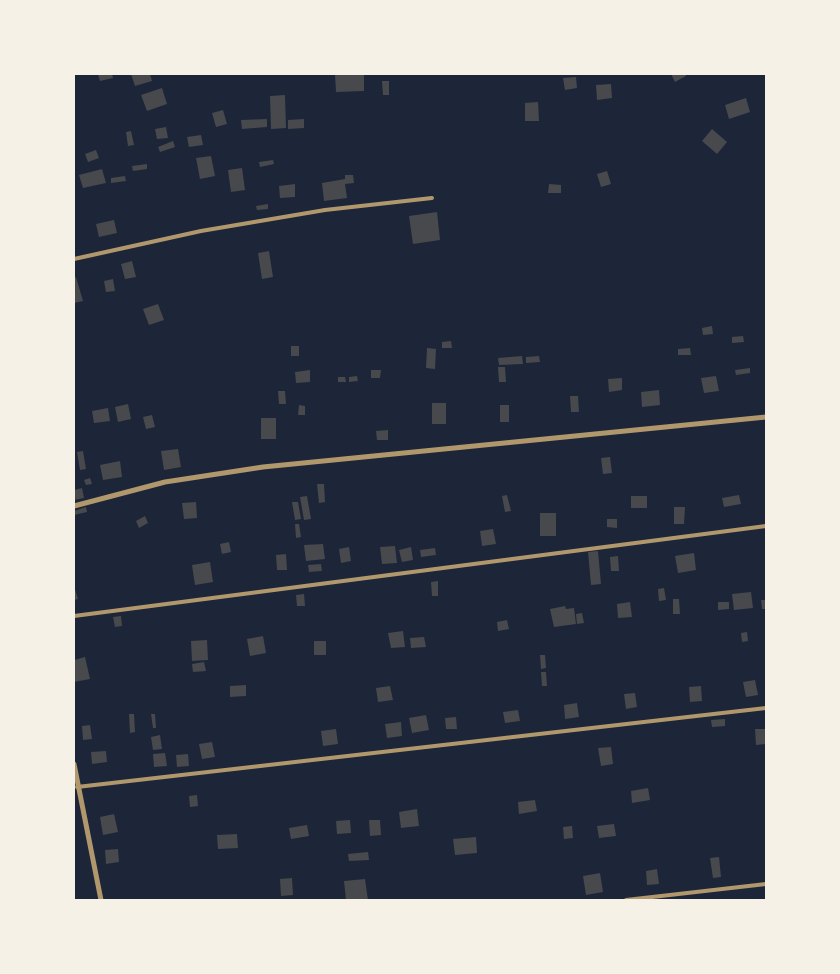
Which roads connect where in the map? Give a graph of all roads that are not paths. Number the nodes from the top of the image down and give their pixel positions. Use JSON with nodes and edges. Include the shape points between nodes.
{"nodes":[{"id":1,"x":432,"y":198,"type":"dead end"},
{"id":2,"x":74,"y":259,"type":"edge"},
{"id":3,"x":766,"y":417,"type":"edge"},
{"id":4,"x":74,"y":506,"type":"edge"},
{"id":5,"x":766,"y":526,"type":"edge"},
{"id":6,"x":74,"y":616,"type":"edge"},
{"id":7,"x":766,"y":708,"type":"edge"},
{"id":8,"x":74,"y":764,"type":"edge"},
{"id":9,"x":78,"y":787,"type":"junction"},
{"id":10,"x":766,"y":884,"type":"edge"},
{"id":11,"x":101,"y":900,"type":"edge"},
{"id":12,"x":626,"y":900,"type":"edge"}],
"edges":[{"from":1,"to":2,"type":"lane","via":[[325,210],[201,231]]},
{"from":3,"to":4,"type":"street","via":[[263,467],[164,482]]},
{"from":5,"to":6,"type":"lane"},
{"from":7,"to":9,"type":"lane"},
{"from":8,"to":9,"type":"street"},
{"from":9,"to":11,"type":"street"},
{"from":10,"to":12,"type":"lane"}]}
